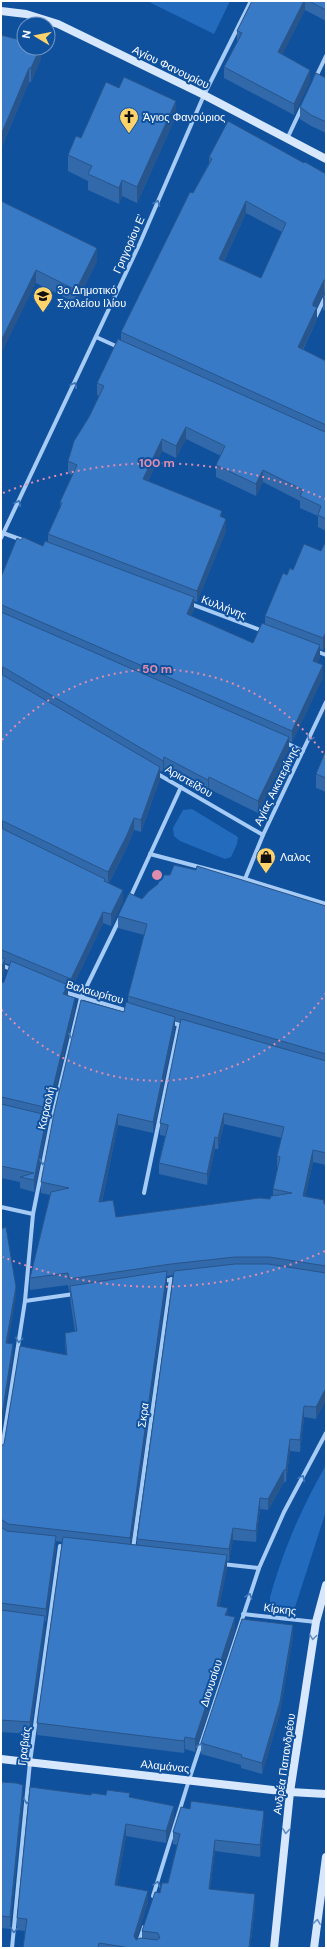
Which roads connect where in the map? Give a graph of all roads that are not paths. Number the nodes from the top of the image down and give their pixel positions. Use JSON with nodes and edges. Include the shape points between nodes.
{"nodes":[{"id":1,"x":251,"y":1,"type":"edge"},
{"id":2,"x":1,"y":11,"type":"edge"},
{"id":3,"x":326,"y":56,"type":"edge"},
{"id":4,"x":313,"y":84,"type":"edge"},
{"id":5,"x":204,"y":95,"type":"junction"},
{"id":6,"x":303,"y":104,"type":"edge"},
{"id":7,"x":287,"y":139,"type":"junction"},
{"id":8,"x":326,"y":159,"type":"edge"},
{"id":9,"x":326,"y":295,"type":"edge"},
{"id":10,"x":316,"y":316,"type":"edge"},
{"id":11,"x":96,"y":338,"type":"junction"},
{"id":12,"x":125,"y":350,"type":"edge"},
{"id":13,"x":3,"y":533,"type":"junction"},
{"id":14,"x":1,"y":538,"type":"edge"},
{"id":15,"x":33,"y":544,"type":"edge"},
{"id":16,"x":187,"y":602,"type":"edge"},
{"id":17,"x":267,"y":633,"type":"edge"},
{"id":18,"x":311,"y":650,"type":"edge"},
{"id":19,"x":326,"y":655,"type":"edge"},
{"id":20,"x":326,"y":702,"type":"edge"},
{"id":21,"x":282,"y":742,"type":"edge"},
{"id":22,"x":303,"y":751,"type":"junction"},
{"id":23,"x":153,"y":770,"type":"edge"},
{"id":24,"x":181,"y":786,"type":"junction"},
{"id":25,"x":263,"y":835,"type":"junction"},
{"id":26,"x":150,"y":854,"type":"junction"},
{"id":27,"x":245,"y":879,"type":"junction"},
{"id":28,"x":122,"y":895,"type":"edge"},
{"id":29,"x":129,"y":898,"type":"junction"},
{"id":30,"x":326,"y":904,"type":"edge"},
{"id":31,"x":126,"y":905,"type":"edge"},
{"id":32,"x":122,"y":912,"type":"edge"},
{"id":33,"x":1,"y":965,"type":"edge"},
{"id":34,"x":9,"y":968,"type":"junction"},
{"id":35,"x":15,"y":971,"type":"edge"},
{"id":36,"x":7,"y":974,"type":"edge"},
{"id":37,"x":60,"y":991,"type":"edge"},
{"id":38,"x":81,"y":998,"type":"junction"},
{"id":39,"x":134,"y":1012,"type":"edge"},
{"id":40,"x":164,"y":1021,"type":"edge"},
{"id":41,"x":179,"y":1025,"type":"junction"},
{"id":42,"x":186,"y":1027,"type":"edge"},
{"id":43,"x":44,"y":1122,"type":"edge"},
{"id":44,"x":51,"y":1124,"type":"junction"},
{"id":45,"x":144,"y":1193,"type":"dead end"},
{"id":46,"x":1,"y":1207,"type":"edge"},
{"id":47,"x":33,"y":1214,"type":"junction"},
{"id":48,"x":179,"y":1278,"type":"edge"},
{"id":49,"x":171,"y":1279,"type":"junction"},
{"id":50,"x":156,"y":1282,"type":"edge"},
{"id":51,"x":79,"y":1293,"type":"edge"},
{"id":52,"x":25,"y":1301,"type":"junction"},
{"id":53,"x":326,"y":1433,"type":"edge"},
{"id":54,"x":1,"y":1455,"type":"edge"},
{"id":55,"x":52,"y":1545,"type":"edge"},
{"id":56,"x":60,"y":1546,"type":"junction"},
{"id":57,"x":67,"y":1547,"type":"edge"},
{"id":58,"x":133,"y":1554,"type":"edge"},
{"id":59,"x":216,"y":1563,"type":"edge"},
{"id":60,"x":259,"y":1568,"type":"junction"},
{"id":61,"x":326,"y":1586,"type":"edge"},
{"id":62,"x":243,"y":1614,"type":"junction"},
{"id":63,"x":316,"y":1622,"type":"junction"},
{"id":64,"x":42,"y":1624,"type":"edge"},
{"id":65,"x":49,"y":1625,"type":"junction"},
{"id":66,"x":1,"y":1759,"type":"edge"},
{"id":67,"x":30,"y":1762,"type":"junction"},
{"id":68,"x":189,"y":1780,"type":"junction"},
{"id":69,"x":290,"y":1792,"type":"junction"},
{"id":70,"x":326,"y":1794,"type":"edge"},
{"id":71,"x":326,"y":1857,"type":"edge"},
{"id":72,"x":152,"y":1900,"type":"edge"},
{"id":73,"x":145,"y":1923,"type":"edge"},
{"id":74,"x":145,"y":1946,"type":"edge"},
{"id":75,"x":138,"y":1947,"type":"edge"},
{"id":76,"x":12,"y":1948,"type":"edge"},
{"id":77,"x":274,"y":1948,"type":"edge"},
{"id":78,"x":314,"y":1948,"type":"edge"}],
"edges":[{"from":1,"to":5,"type":"street","name":"Γρηγορίου Ε'"},
{"from":2,"to":5,"type":"street","name":"Αγίου Φανουρίου","via":[[26,14],[58,24]]},
{"from":3,"to":4,"type":"street"},
{"from":5,"to":7,"type":"street","name":"Αγίου Φανουρίου"},
{"from":11,"to":5,"type":"street","name":"Γρηγορίου Ε'","one_way":true},
{"from":6,"to":7,"type":"street"},
{"from":7,"to":8,"type":"street","name":"Αγίου Φανουρίου"},
{"from":9,"to":10,"type":"street"},
{"from":11,"to":12,"type":"street"},
{"from":13,"to":11,"type":"street","name":"Γρηγορίου Ε'","one_way":true},
{"from":13,"to":14,"type":"street","name":"Γρηγορίου Ε'"},
{"from":13,"to":15,"type":"street"},
{"from":16,"to":17,"type":"street","name":"Κυλλήνης"},
{"from":18,"to":19,"type":"street"},
{"from":20,"to":22,"type":"street","name":"Αγίας Αικατερίνης","one_way":true},
{"from":21,"to":22,"type":"street"},
{"from":22,"to":25,"type":"street","name":"Αγίας Αικατερίνης"},
{"from":23,"to":24,"type":"street","name":"Αριστείδου"},
{"from":24,"to":25,"type":"street","name":"Αριστείδου"},
{"from":24,"to":26,"type":"street"},
{"from":25,"to":27,"type":"street","name":"Αγίας Αικατερίνης"},
{"from":26,"to":27,"type":"street"},
{"from":26,"to":29,"type":"street"},
{"from":27,"to":30,"type":"street"},
{"from":28,"to":29,"type":"street"},
{"from":29,"to":31,"type":"street"},
{"from":32,"to":38,"type":"street","name":"Καραολή"},
{"from":33,"to":34,"type":"street"},
{"from":34,"to":35,"type":"street"},
{"from":34,"to":36,"type":"street"},
{"from":37,"to":38,"type":"street","name":"Βαλαωρίτου"},
{"from":38,"to":39,"type":"street","name":"Βαλαωρίτου"},
{"from":38,"to":44,"type":"street","name":"Καραολή","one_way":true},
{"from":40,"to":41,"type":"street"},
{"from":41,"to":42,"type":"street"},
{"from":41,"to":45,"type":"street"},
{"from":43,"to":44,"type":"street"},
{"from":44,"to":47,"type":"street","name":"Καραολή","one_way":true},
{"from":46,"to":47,"type":"street"},
{"from":47,"to":52,"type":"street","name":"Καραολή"},
{"from":48,"to":49,"type":"street"},
{"from":49,"to":50,"type":"street"},
{"from":49,"to":58,"type":"street","name":"Σκρα"},
{"from":51,"to":52,"type":"street"},
{"from":52,"to":54,"type":"street","name":"Καραολή","one_way":true},
{"from":60,"to":53,"type":"street","name":"Διονυσίου","one_way":true,"via":[[284,1512]]},
{"from":55,"to":56,"type":"street"},
{"from":56,"to":57,"type":"street"},
{"from":56,"to":65,"type":"street","name":"Γραβιάς"},
{"from":59,"to":60,"type":"street"},
{"from":62,"to":60,"type":"street","name":"Διονυσίου","one_way":true},
{"from":61,"to":63,"type":"street","name":"Ανδρέα Παπανδρέου"},
{"from":62,"to":63,"type":"street","name":"Κίρκης"},
{"from":68,"to":62,"type":"street","name":"Διονυσίου","one_way":true},
{"from":63,"to":69,"type":"street","name":"Ανδρέα Παπανδρέου","one_way":true},
{"from":64,"to":65,"type":"street"},
{"from":65,"to":67,"type":"street","name":"Γραβιάς"},
{"from":66,"to":67,"type":"street","name":"Αλαμάνας"},
{"from":67,"to":68,"type":"street","name":"Αλαμάνας"},
{"from":67,"to":76,"type":"street","name":"Γραβιάς","one_way":true},
{"from":68,"to":69,"type":"street","name":"Αλαμάνας"},
{"from":72,"to":68,"type":"street","name":"Διονυσίου","one_way":true},
{"from":69,"to":70,"type":"street","name":"Αλαμάνας"},
{"from":69,"to":77,"type":"street","name":"Ανδρέα Παπανδρέου","one_way":true},
{"from":78,"to":71,"type":"street","one_way":true},
{"from":73,"to":75,"type":"street"},
{"from":74,"to":75,"type":"street"}]}
